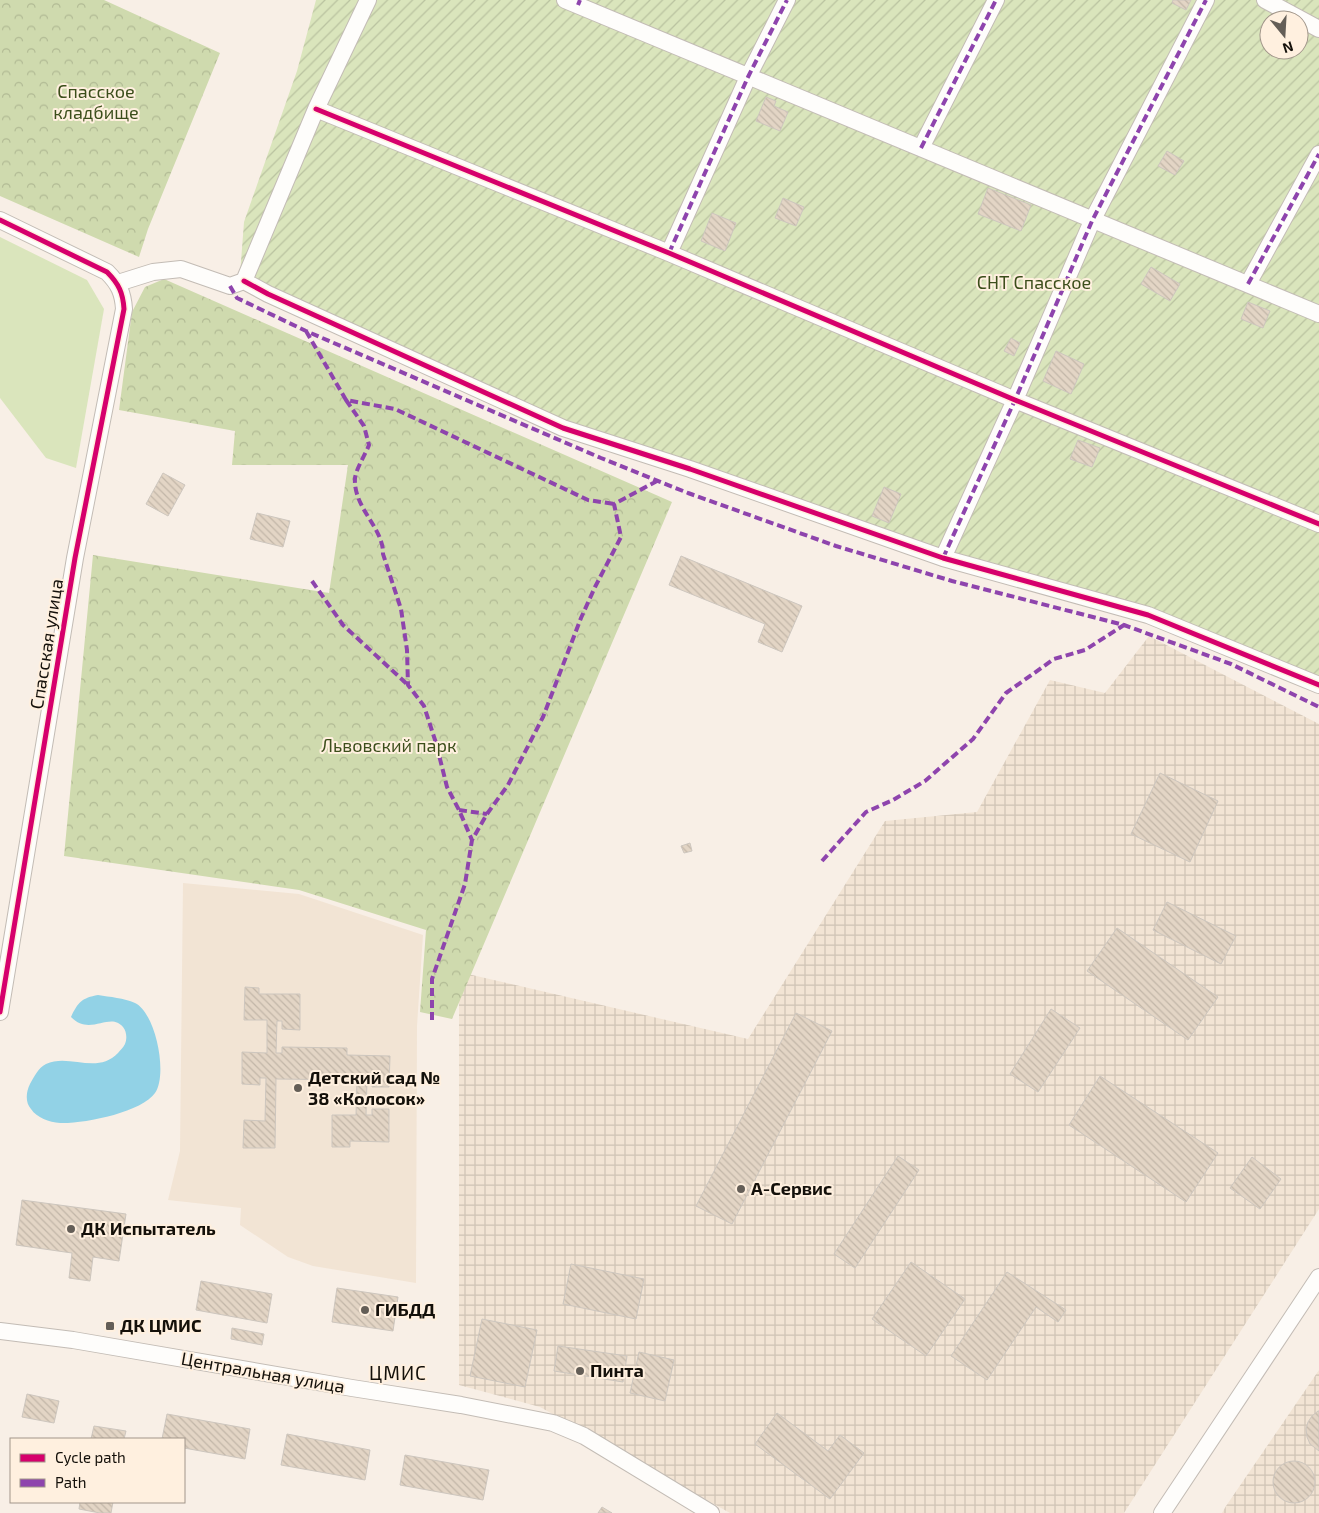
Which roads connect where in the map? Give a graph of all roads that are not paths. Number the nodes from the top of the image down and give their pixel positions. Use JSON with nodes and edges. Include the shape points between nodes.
{"nodes":[{"id":1,"x":368,"y":0,"type":"edge"},
{"id":2,"x":787,"y":0,"type":"edge"},
{"id":3,"x":996,"y":0,"type":"edge"},
{"id":4,"x":1206,"y":0,"type":"edge"},
{"id":5,"x":1265,"y":0,"type":"edge"},
{"id":6,"x":574,"y":2,"type":"edge"},
{"id":7,"x":1319,"y":29,"type":"edge"},
{"id":8,"x":748,"y":77,"type":"junction"},
{"id":9,"x":316,"y":109,"type":"junction"},
{"id":10,"x":921,"y":148,"type":"junction"},
{"id":11,"x":1319,"y":154,"type":"edge"},
{"id":12,"x":0,"y":220,"type":"edge"},
{"id":13,"x":1092,"y":220,"type":"junction"},
{"id":14,"x":669,"y":253,"type":"junction"},
{"id":15,"x":244,"y":281,"type":"junction"},
{"id":16,"x":118,"y":283,"type":"junction"},
{"id":17,"x":1248,"y":284,"type":"junction"},
{"id":18,"x":1319,"y":314,"type":"edge"},
{"id":19,"x":1015,"y":400,"type":"junction"},
{"id":20,"x":1319,"y":524,"type":"edge"},
{"id":21,"x":943,"y":558,"type":"junction"},
{"id":22,"x":1319,"y":685,"type":"edge"},
{"id":23,"x":0,"y":1012,"type":"edge"},
{"id":24,"x":1319,"y":1277,"type":"edge"},
{"id":25,"x":0,"y":1332,"type":"edge"},
{"id":26,"x":711,"y":1513,"type":"edge"},
{"id":27,"x":1162,"y":1513,"type":"edge"}],
"edges":[{"from":1,"to":9,"type":"street"},
{"from":2,"to":8,"type":"street"},
{"from":3,"to":10,"type":"street"},
{"from":4,"to":13,"type":"street"},
{"from":5,"to":7,"type":"street"},
{"from":6,"to":8,"type":"street"},
{"from":8,"to":10,"type":"street"},
{"from":8,"to":14,"type":"street"},
{"from":9,"to":14,"type":"street"},
{"from":9,"to":15,"type":"street"},
{"from":10,"to":13,"type":"street"},
{"from":11,"to":17,"type":"street"},
{"from":12,"to":16,"type":"street","via":[[108,272]]},
{"from":13,"to":17,"type":"street"},
{"from":13,"to":19,"type":"street"},
{"from":14,"to":19,"type":"street"},
{"from":15,"to":16,"type":"street","via":[[230,286],[181,269],[153,272]]},
{"from":15,"to":21,"type":"street","via":[[563,428]]},
{"from":16,"to":23,"type":"street","name":"Спасская улица","via":[[124,295],[124,309],[75,558]]},
{"from":17,"to":18,"type":"street"},
{"from":19,"to":20,"type":"street"},
{"from":19,"to":21,"type":"street"},
{"from":21,"to":22,"type":"street","via":[[1148,615]]},
{"from":24,"to":27,"type":"street"},
{"from":25,"to":26,"type":"street","name":"Центральная улица","via":[[73,1340],[461,1405],[553,1424],[584,1436]]}]}
